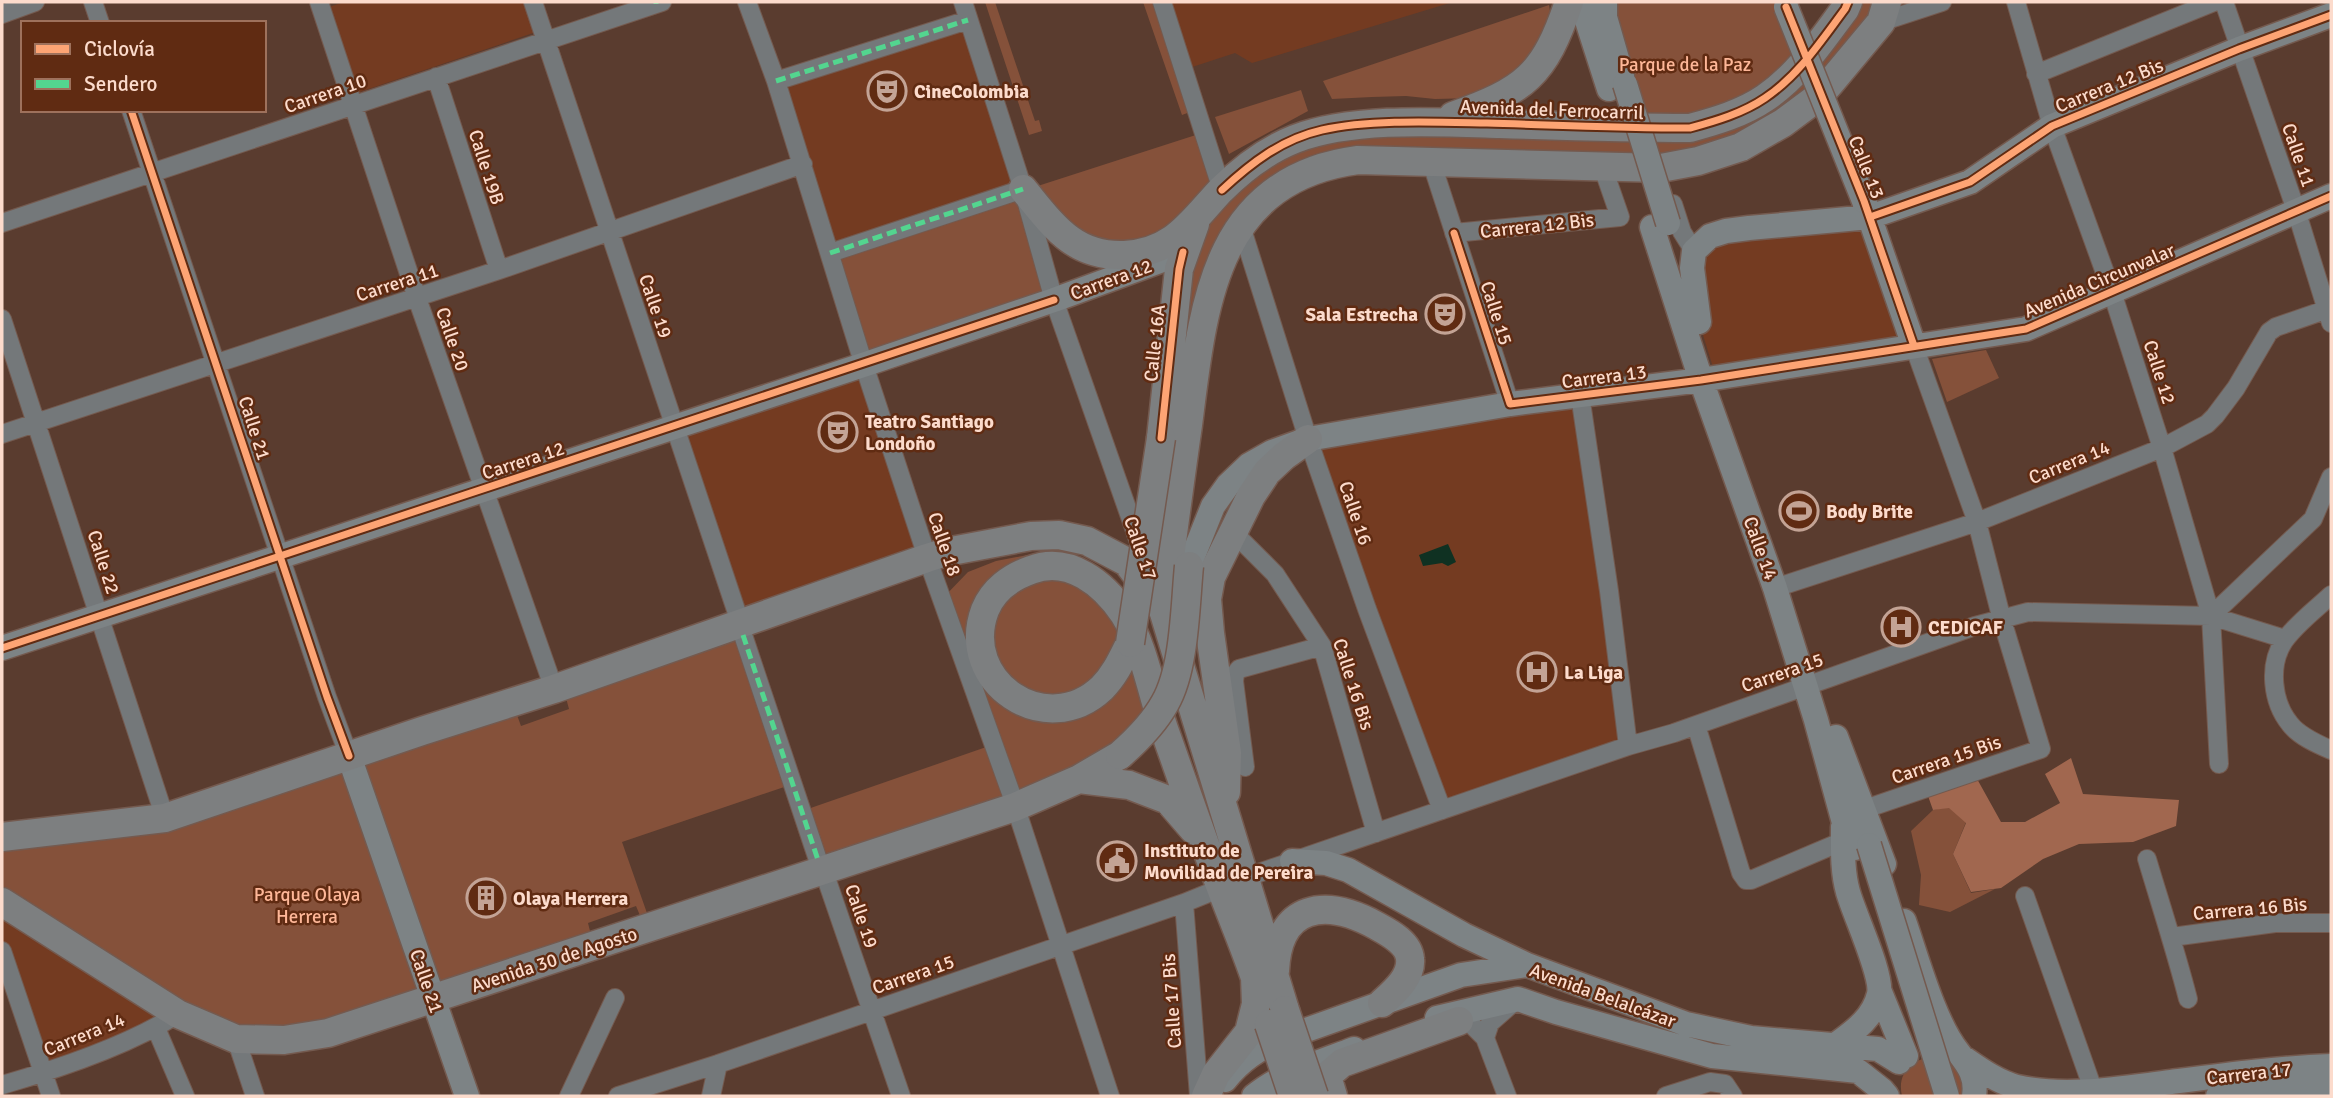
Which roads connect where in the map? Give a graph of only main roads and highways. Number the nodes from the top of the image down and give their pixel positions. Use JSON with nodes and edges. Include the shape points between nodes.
{"nodes":[{"id":1,"x":1569,"y":2,"type":"edge"},
{"id":2,"x":1581,"y":2,"type":"edge"},
{"id":3,"x":1848,"y":2,"type":"edge"},
{"id":4,"x":1785,"y":4,"type":"edge"},
{"id":5,"x":1605,"y":9,"type":"edge"},
{"id":6,"x":1884,"y":12,"type":"edge"},
{"id":7,"x":2331,"y":15,"type":"edge"},
{"id":8,"x":1617,"y":86,"type":"junction"},
{"id":9,"x":1438,"y":122,"type":"junction"},
{"id":10,"x":1023,"y":189,"type":"road end"},
{"id":11,"x":2331,"y":196,"type":"edge"},
{"id":12,"x":1867,"y":209,"type":"junction"},
{"id":13,"x":1199,"y":216,"type":"junction"},
{"id":14,"x":1660,"y":225,"type":"junction"},
{"id":15,"x":1183,"y":252,"type":"junction"},
{"id":16,"x":1699,"y":322,"type":"junction"},
{"id":17,"x":1201,"y":327,"type":"junction"},
{"id":18,"x":1914,"y":346,"type":"junction"},
{"id":19,"x":1709,"y":378,"type":"junction"},
{"id":20,"x":1308,"y":439,"type":"junction"},
{"id":21,"x":1189,"y":566,"type":"junction"},
{"id":22,"x":1163,"y":610,"type":"junction"},
{"id":23,"x":1131,"y":635,"type":"junction"},
{"id":24,"x":2,"y":648,"type":"edge"},
{"id":25,"x":1812,"y":683,"type":"junction"},
{"id":26,"x":1836,"y":737,"type":"junction"},
{"id":27,"x":349,"y":756,"type":"junction"},
{"id":28,"x":1079,"y":779,"type":"junction"},
{"id":29,"x":1226,"y":817,"type":"junction"},
{"id":30,"x":1855,"y":833,"type":"junction"},
{"id":31,"x":2,"y":837,"type":"edge"},
{"id":32,"x":1292,"y":861,"type":"road end"},
{"id":33,"x":1232,"y":883,"type":"junction"},
{"id":34,"x":2,"y":902,"type":"edge"},
{"id":35,"x":1527,"y":965,"type":"junction"},
{"id":36,"x":1265,"y":977,"type":"junction"},
{"id":37,"x":1880,"y":992,"type":"junction"},
{"id":38,"x":433,"y":1000,"type":"junction"},
{"id":39,"x":1382,"y":1003,"type":"junction"},
{"id":40,"x":1276,"y":1012,"type":"junction"},
{"id":41,"x":1446,"y":1020,"type":"junction"},
{"id":42,"x":1834,"y":1046,"type":"junction"},
{"id":43,"x":1961,"y":1056,"type":"junction"},
{"id":44,"x":1903,"y":1059,"type":"junction"},
{"id":45,"x":2331,"y":1066,"type":"edge"},
{"id":46,"x":2331,"y":1087,"type":"edge"},
{"id":47,"x":467,"y":1096,"type":"edge"},
{"id":48,"x":1208,"y":1096,"type":"edge"},
{"id":49,"x":1254,"y":1096,"type":"edge"},
{"id":50,"x":1293,"y":1096,"type":"edge"},
{"id":51,"x":1314,"y":1096,"type":"edge"},
{"id":52,"x":1333,"y":1096,"type":"edge"},
{"id":53,"x":1889,"y":1096,"type":"edge"},
{"id":54,"x":1933,"y":1096,"type":"edge"},
{"id":55,"x":1947,"y":1096,"type":"edge"},
{"id":56,"x":1974,"y":1096,"type":"edge"},
{"id":57,"x":2217,"y":1096,"type":"edge"}],
"edges":[{"from":1,"to":9,"type":"main road","via":[[1551,47],[1523,84],[1495,101]]},
{"from":2,"to":8,"type":"main road","name":"Calle 14"},
{"from":3,"to":9,"type":"main road","name":"Avenida del Ferrocarril","via":[[1795,73],[1765,98],[1727,117],[1690,128]]},
{"from":4,"to":12,"type":"main road","name":"Calle 13","bridge":true},
{"from":5,"to":8,"type":"main road","name":"Calle 14"},
{"from":6,"to":17,"type":"main road","via":[[1818,97],[1741,147],[1698,161],[1661,168],[1359,160],[1307,172],[1272,194],[1241,226],[1213,279]]},
{"from":7,"to":12,"type":"main road","name":"Carrera 12 Bis","via":[[2052,126],[1970,182]]},
{"from":8,"to":14,"type":"main road","name":"Calle 14","bridge":true},
{"from":9,"to":13,"type":"main road","name":"Avenida del Ferrocarril","via":[[1358,125],[1293,139],[1246,168]]},
{"from":10,"to":13,"type":"main road","via":[[1062,236],[1109,255],[1159,247]]},
{"from":11,"to":18,"type":"main road","name":"Avenida Circunvalar","via":[[2026,329]]},
{"from":12,"to":16,"type":"main road","name":"Carrera 12 Bis","via":[[1710,236],[1694,251]]},
{"from":12,"to":18,"type":"main road","name":"Calle 13"},
{"from":13,"to":15,"type":"main road","name":"Calle 16A"},
{"from":14,"to":16,"type":"main road","name":"Calle 14"},
{"from":14,"to":19,"type":"main road","name":"Calle 14"},
{"from":15,"to":23,"type":"main road","name":"Calle 16A","bridge":true},
{"from":15,"to":24,"type":"main road","name":"Carrera 12","via":[[864,364]]},
{"from":16,"to":19,"type":"main road","name":"Calle 14"},
{"from":17,"to":21,"type":"main road","name":"Avenida 30 de Agosto"},
{"from":17,"to":22,"type":"main road"},
{"from":18,"to":19,"type":"main road","name":"Avenida Circunvalar"},
{"from":19,"to":20,"type":"main road","name":"Carrera 13","via":[[1510,404]]},
{"from":19,"to":25,"type":"main road","name":"Calle 14"},
{"from":20,"to":21,"type":"main road","name":"Carrera 13","via":[[1249,465],[1228,485],[1213,506]]},
{"from":20,"to":29,"type":"main road","via":[[1267,472],[1251,496],[1212,577],[1207,599],[1227,753]]},
{"from":21,"to":28,"type":"main road","name":"Avenida 30 de Agosto","bridge":true,"via":[[1177,676],[1165,703],[1142,735]]},
{"from":22,"to":27,"type":"main road","via":[[1127,562],[1087,541],[1031,536],[927,558],[742,630]]},
{"from":22,"to":29,"type":"main road","name":"Calle 17"},
{"from":23,"to":23,"type":"main road","via":[[1117,670],[1102,688],[1083,702],[1039,708],[1002,690],[983,660],[980,633],[985,609],[998,590],[1016,575],[1055,566],[1075,570],[1094,582],[1122,611]]},
{"from":23,"to":33,"type":"main road","name":"Calle 17","via":[[1162,722]]},
{"from":25,"to":26,"type":"main road","name":"Calle 14"},
{"from":25,"to":30,"type":"main road","name":"Calle 14","via":[[1816,720]]},
{"from":26,"to":30,"type":"main road","name":"Calle 14"},
{"from":26,"to":30,"type":"main road"},
{"from":27,"to":31,"type":"main road","via":[[164,818]]},
{"from":27,"to":38,"type":"main road","name":"Calle 21"},
{"from":28,"to":33,"type":"main road","via":[[1129,785],[1168,800]]},
{"from":28,"to":38,"type":"main road","name":"Avenida 30 de Agosto","via":[[1015,807],[821,864]]},
{"from":29,"to":33,"type":"main road","name":"Calle 17"},
{"from":30,"to":37,"type":"main road","via":[[1844,868],[1847,890]]},
{"from":30,"to":43,"type":"main road","via":[[1939,1018]]},
{"from":30,"to":54,"type":"main road","name":"Calle 14"},
{"from":30,"to":55,"type":"main road","name":"Calle 14","bridge":true},
{"from":32,"to":35,"type":"main road","via":[[1348,870]]},
{"from":33,"to":36,"type":"main road","name":"Calle 17"},
{"from":34,"to":38,"type":"main road","name":"Avenida 30 de Agosto","via":[[167,1021],[236,1039],[284,1040],[327,1033]]},
{"from":35,"to":39,"type":"main road","name":"Avenida Belalcázar","via":[[1461,975]]},
{"from":35,"to":42,"type":"main road","name":"Avenida Belalcázar","via":[[1686,1024],[1751,1038]]},
{"from":36,"to":39,"type":"main road","via":[[1287,926],[1312,911],[1340,910],[1393,934],[1410,954],[1399,987]]},
{"from":36,"to":40,"type":"main road","name":"Calle 17"},
{"from":36,"to":48,"type":"main road","via":[[1249,1032],[1216,1074]]},
{"from":37,"to":42,"type":"main road","via":[[1871,1013]]},
{"from":37,"to":44,"type":"main road"},
{"from":38,"to":47,"type":"main road","name":"Calle 21"},
{"from":39,"to":48,"type":"main road","name":"Avenida Belalcázar","via":[[1261,1048]]},
{"from":40,"to":50,"type":"main road","name":"Calle 17","bridge":true},
{"from":40,"to":51,"type":"main road","name":"Calle 17","bridge":true},
{"from":41,"to":49,"type":"main road","name":"Avenida Belalcázar","via":[[1297,1071]]},
{"from":41,"to":52,"type":"main road","via":[[1342,1063],[1328,1076]]},
{"from":41,"to":53,"type":"main road","name":"Avenida Belalcázar","via":[[1470,1009],[1518,999],[1712,1056],[1858,1071]]},
{"from":42,"to":44,"type":"main road","name":"Avenida Belalcázar","via":[[1878,1049]]},
{"from":43,"to":44,"type":"main road","via":[[1924,1046]]},
{"from":43,"to":45,"type":"main road","name":"Carrera 17","via":[[2014,1086],[2045,1093],[2094,1092],[2271,1069]]},
{"from":43,"to":56,"type":"main road","via":[[1974,1080]]},
{"from":44,"to":53,"type":"main road","via":[[1894,1070]]},
{"from":46,"to":57,"type":"main road","name":"Carrera 17","via":[[2266,1088]]}]}
